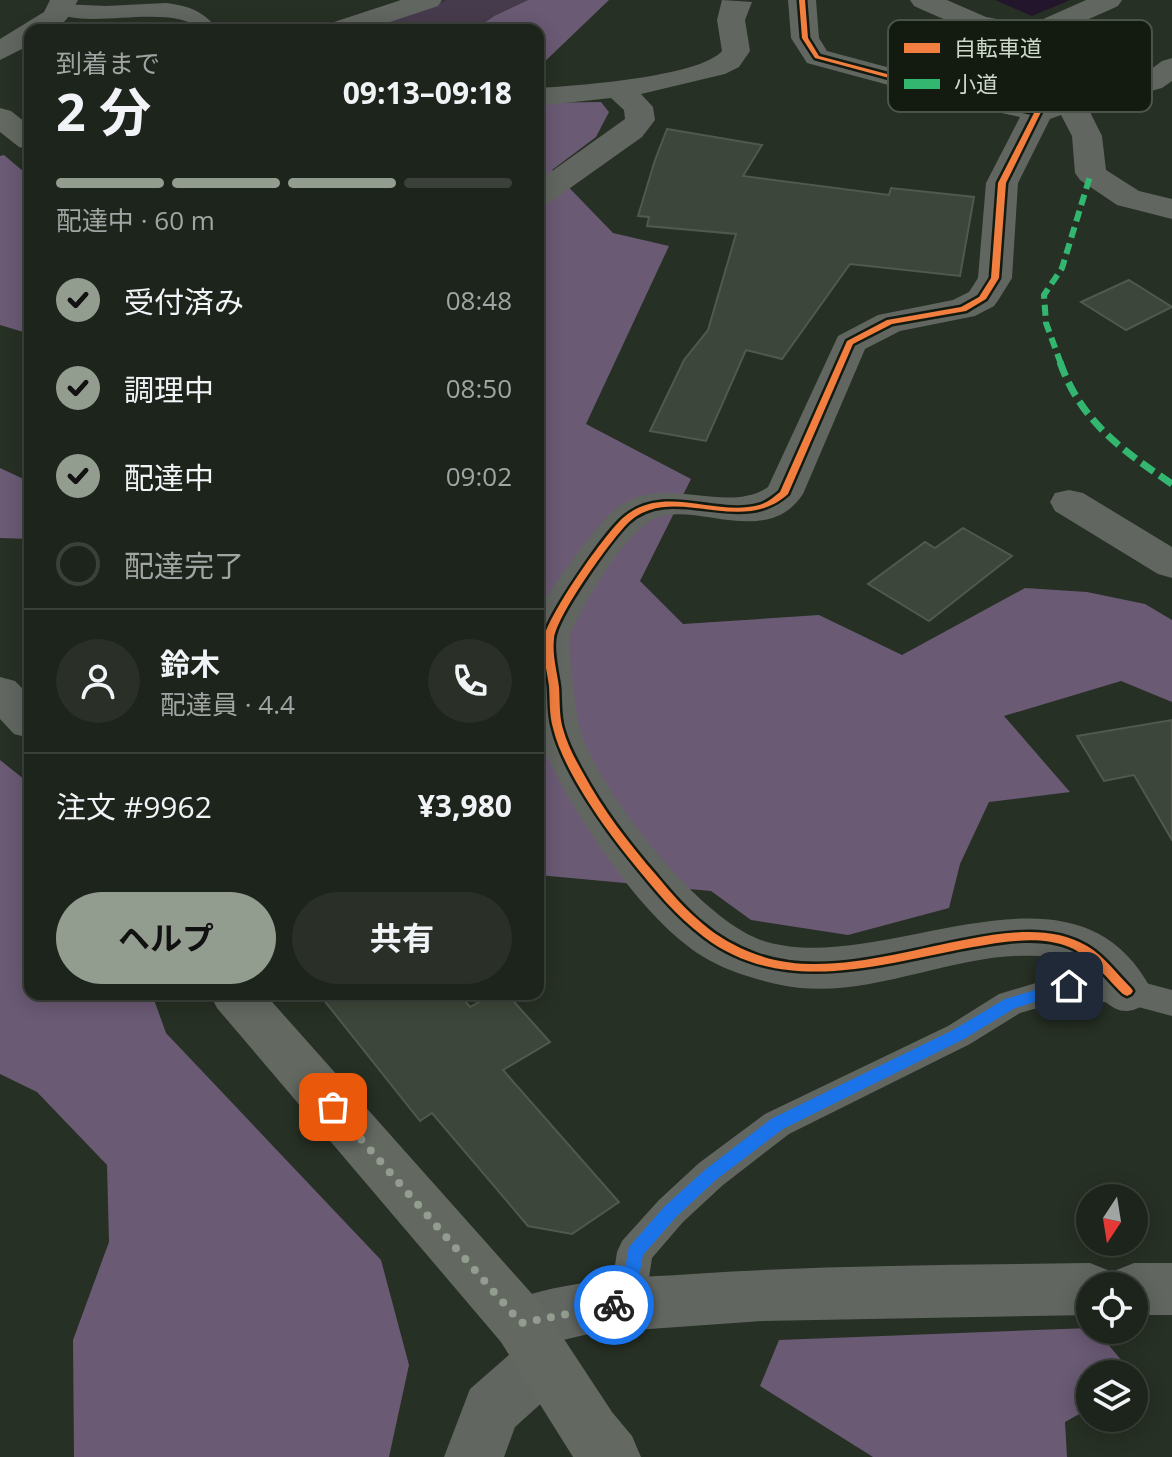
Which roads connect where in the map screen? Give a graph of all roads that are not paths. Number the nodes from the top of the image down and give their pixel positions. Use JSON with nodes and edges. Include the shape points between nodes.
{"nodes":[{"id":1,"x":428,"y":0,"type":"edge"},
{"id":2,"x":736,"y":0,"type":"edge"},
{"id":3,"x":802,"y":0,"type":"edge"},
{"id":4,"x":924,"y":0,"type":"edge"},
{"id":5,"x":1108,"y":0,"type":"edge"},
{"id":6,"x":63,"y":4,"type":"edge"},
{"id":7,"x":971,"y":20,"type":"edge"},
{"id":8,"x":1060,"y":20,"type":"edge"},
{"id":9,"x":44,"y":24,"type":"edge"},
{"id":10,"x":203,"y":24,"type":"edge"},
{"id":11,"x":356,"y":24,"type":"edge"},
{"id":12,"x":24,"y":36,"type":"edge"},
{"id":13,"x":0,"y":51,"type":"edge"},
{"id":14,"x":1172,"y":67,"type":"edge"},
{"id":15,"x":888,"y":76,"type":"edge"},
{"id":16,"x":1152,"y":82,"type":"edge"},
{"id":17,"x":618,"y":89,"type":"junction"},
{"id":18,"x":544,"y":96,"type":"edge"},
{"id":19,"x":1052,"y":112,"type":"edge"},
{"id":20,"x":1058,"y":112,"type":"edge"},
{"id":21,"x":0,"y":117,"type":"edge"},
{"id":22,"x":24,"y":136,"type":"edge"},
{"id":23,"x":544,"y":192,"type":"edge"},
{"id":24,"x":1172,"y":209,"type":"edge"},
{"id":25,"x":1069,"y":502,"type":"dead end"},
{"id":26,"x":1172,"y":565,"type":"edge"},
{"id":27,"x":0,"y":692,"type":"edge"},
{"id":28,"x":24,"y":717,"type":"edge"},
{"id":29,"x":1127,"y":991,"type":"junction"},
{"id":30,"x":240,"y":1000,"type":"edge"},
{"id":31,"x":1172,"y":1003,"type":"edge"},
{"id":32,"x":1076,"y":1289,"type":"edge"},
{"id":33,"x":1148,"y":1289,"type":"edge"},
{"id":34,"x":1172,"y":1289,"type":"edge"},
{"id":35,"x":627,"y":1304,"type":"junction"},
{"id":36,"x":534,"y":1342,"type":"junction"},
{"id":37,"x":474,"y":1457,"type":"edge"},
{"id":38,"x":611,"y":1457,"type":"edge"}],
"edges":[{"from":1,"to":11,"type":"street"},
{"from":2,"to":17,"type":"street","via":[[731,20],[736,51],[729,61]]},
{"from":3,"to":15,"type":"street","via":[[805,38],[817,57]]},
{"from":4,"to":7,"type":"street"},
{"from":5,"to":8,"type":"street"},
{"from":6,"to":9,"type":"street"},
{"from":6,"to":10,"type":"lane","via":[[109,11],[177,5],[188,8]]},
{"from":12,"to":13,"type":"street"},
{"from":14,"to":16,"type":"street"},
{"from":17,"to":18,"type":"street"},
{"from":17,"to":23,"type":"street","via":[[638,107],[640,120]]},
{"from":19,"to":29,"type":"street","via":[[1002,183],[995,278],[982,299],[963,309],[890,322],[850,343],[784,494],[761,508],[672,503],[645,507],[626,520],[549,635],[558,729],[589,790],[620,840],[681,912],[723,945],[769,962],[828,969],[1006,937],[1050,938],[1083,949]]},
{"from":20,"to":24,"type":"street","via":[[1087,136],[1091,173],[1110,190],[1133,202]]},
{"from":21,"to":22,"type":"main road"},
{"from":25,"to":26,"type":"street"},
{"from":27,"to":28,"type":"street"},
{"from":29,"to":31,"type":"lane"},
{"from":29,"to":35,"type":"lane","via":[[1069,986],[1010,1003],[959,1035],[777,1124],[711,1174],[635,1252]]},
{"from":30,"to":36,"type":"main road"},
{"from":32,"to":35,"type":"street","via":[[762,1295]]},
{"from":33,"to":34,"type":"street"},
{"from":35,"to":36,"type":"street","via":[[593,1307]]},
{"from":36,"to":37,"type":"street","via":[[491,1409]]},
{"from":36,"to":38,"type":"main road"}]}
